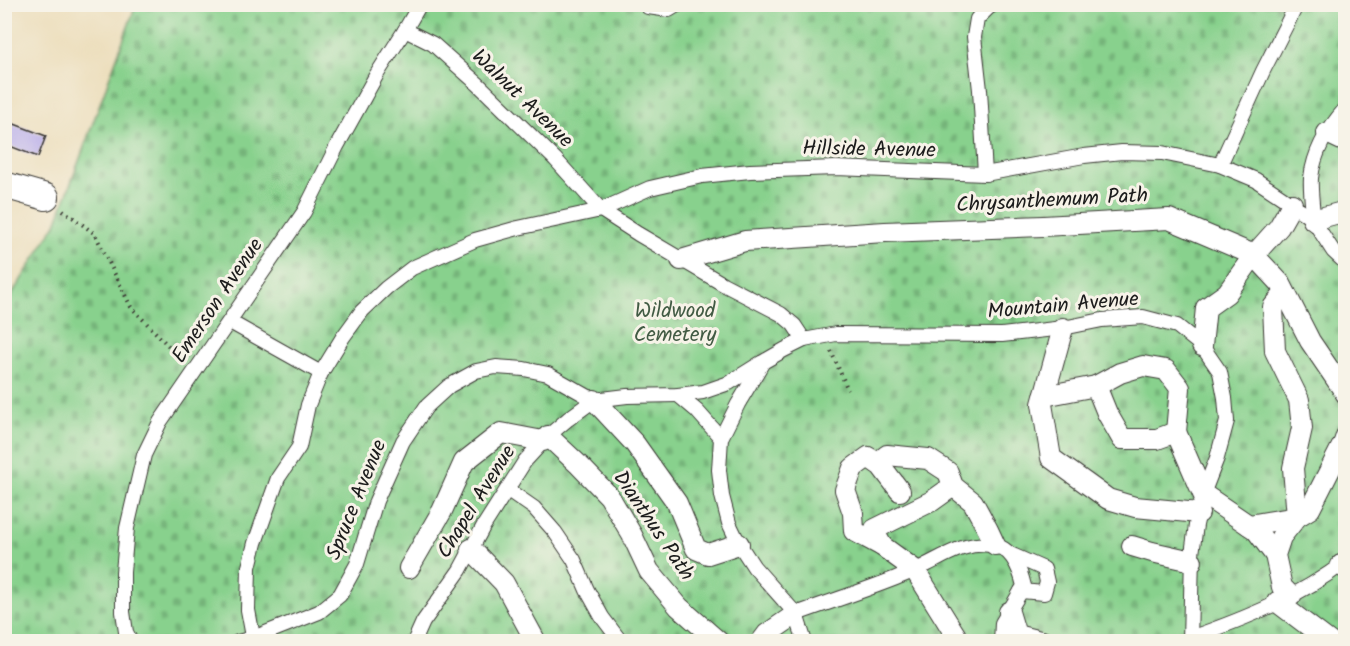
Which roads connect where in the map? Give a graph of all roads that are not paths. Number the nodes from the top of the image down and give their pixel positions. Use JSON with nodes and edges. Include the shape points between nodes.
{"nodes":[{"id":1,"x":420,"y":4,"type":"edge"},
{"id":2,"x":647,"y":4,"type":"edge"},
{"id":3,"x":679,"y":4,"type":"edge"},
{"id":4,"x":994,"y":4,"type":"edge"},
{"id":5,"x":1297,"y":4,"type":"edge"},
{"id":6,"x":405,"y":30,"type":"junction"},
{"id":7,"x":1346,"y":108,"type":"edge"},
{"id":8,"x":1327,"y":134,"type":"junction"},
{"id":9,"x":1346,"y":142,"type":"edge"},
{"id":10,"x":1220,"y":165,"type":"junction"},
{"id":11,"x":985,"y":174,"type":"junction"},
{"id":12,"x":4,"y":185,"type":"edge"},
{"id":13,"x":46,"y":197,"type":"road end"},
{"id":14,"x":1292,"y":204,"type":"junction"},
{"id":15,"x":601,"y":210,"type":"junction"},
{"id":16,"x":1346,"y":211,"type":"edge"},
{"id":17,"x":1313,"y":220,"type":"junction"},
{"id":18,"x":1254,"y":255,"type":"junction"},
{"id":19,"x":681,"y":260,"type":"junction"},
{"id":20,"x":1346,"y":263,"type":"edge"},
{"id":21,"x":1285,"y":293,"type":"junction"},
{"id":22,"x":230,"y":322,"type":"junction"},
{"id":23,"x":1063,"y":328,"type":"junction"},
{"id":24,"x":804,"y":340,"type":"junction"},
{"id":25,"x":1202,"y":346,"type":"junction"},
{"id":26,"x":763,"y":362,"type":"junction"},
{"id":27,"x":321,"y":373,"type":"junction"},
{"id":28,"x":1096,"y":386,"type":"junction"},
{"id":29,"x":1346,"y":394,"type":"edge"},
{"id":30,"x":678,"y":395,"type":"junction"},
{"id":31,"x":1044,"y":396,"type":"junction"},
{"id":32,"x":594,"y":400,"type":"junction"},
{"id":33,"x":1176,"y":432,"type":"junction"},
{"id":34,"x":1346,"y":436,"type":"edge"},
{"id":35,"x":721,"y":438,"type":"junction"},
{"id":36,"x":545,"y":439,"type":"junction"},
{"id":37,"x":877,"y":463,"type":"junction"},
{"id":38,"x":953,"y":486,"type":"junction"},
{"id":39,"x":508,"y":490,"type":"junction"},
{"id":40,"x":900,"y":491,"type":"dead end"},
{"id":41,"x":1201,"y":503,"type":"junction"},
{"id":42,"x":1297,"y":516,"type":"junction"},
{"id":43,"x":1249,"y":525,"type":"junction"},
{"id":44,"x":739,"y":544,"type":"junction"},
{"id":45,"x":882,"y":546,"type":"junction"},
{"id":46,"x":1131,"y":546,"type":"dead end"},
{"id":47,"x":471,"y":549,"type":"junction"},
{"id":48,"x":1002,"y":550,"type":"junction"},
{"id":49,"x":1275,"y":555,"type":"junction"},
{"id":50,"x":1192,"y":561,"type":"junction"},
{"id":51,"x":1344,"y":565,"type":"edge"},
{"id":52,"x":410,"y":568,"type":"dead end"},
{"id":53,"x":915,"y":570,"type":"junction"},
{"id":54,"x":1021,"y":591,"type":"junction"},
{"id":55,"x":1284,"y":599,"type":"junction"},
{"id":56,"x":1009,"y":612,"type":"junction"},
{"id":57,"x":796,"y":614,"type":"junction"},
{"id":58,"x":254,"y":640,"type":"edge"},
{"id":59,"x":1190,"y":640,"type":"edge"},
{"id":60,"x":131,"y":642,"type":"edge"},
{"id":61,"x":238,"y":642,"type":"edge"},
{"id":62,"x":414,"y":642,"type":"edge"},
{"id":63,"x":536,"y":642,"type":"edge"},
{"id":64,"x":621,"y":642,"type":"edge"},
{"id":65,"x":719,"y":642,"type":"edge"},
{"id":66,"x":761,"y":642,"type":"edge"},
{"id":67,"x":805,"y":642,"type":"edge"},
{"id":68,"x":957,"y":642,"type":"edge"},
{"id":69,"x":1001,"y":642,"type":"edge"},
{"id":70,"x":1044,"y":642,"type":"edge"},
{"id":71,"x":1330,"y":642,"type":"edge"}],
"edges":[{"from":1,"to":6,"type":"lane","name":"Emerson Avenue"},
{"from":2,"to":3,"type":"lane","via":[[669,10]]},
{"from":4,"to":11,"type":"lane","via":[[977,20],[974,37]]},
{"from":5,"to":10,"type":"lane"},
{"from":6,"to":15,"type":"lane","name":"Walnut Avenue","via":[[433,44],[478,84]]},
{"from":6,"to":22,"type":"lane","name":"Emerson Avenue","via":[[337,146],[304,212]]},
{"from":7,"to":8,"type":"lane"},
{"from":8,"to":9,"type":"street"},
{"from":8,"to":17,"type":"lane","via":[[1316,153],[1311,179]]},
{"from":10,"to":11,"type":"lane","name":"Hillside Avenue","via":[[1162,153],[1122,152]]},
{"from":10,"to":14,"type":"lane","name":"Hillside Avenue","via":[[1256,180]]},
{"from":11,"to":15,"type":"lane","name":"Hillside Avenue","via":[[836,168],[750,171],[702,176],[650,188]]},
{"from":12,"to":13,"type":"street"},
{"from":14,"to":17,"type":"lane","name":"Hillside Avenue"},
{"from":14,"to":18,"type":"street","via":[[1279,227]]},
{"from":15,"to":19,"type":"lane"},
{"from":15,"to":27,"type":"lane","name":"Hillside Avenue","via":[[475,240],[412,268],[362,311]]},
{"from":16,"to":17,"type":"street"},
{"from":17,"to":20,"type":"lane","name":"Hillside Avenue","via":[[1333,251]]},
{"from":18,"to":19,"type":"street","name":"Chrysanthemum Path","via":[[1169,219],[745,241]]},
{"from":18,"to":21,"type":"street","name":"Chrysanthemum Path"},
{"from":18,"to":25,"type":"street","via":[[1227,292],[1206,308]]},
{"from":19,"to":24,"type":"lane","via":[[781,314]]},
{"from":21,"to":29,"type":"street","name":"Chrysanthemum Path"},
{"from":21,"to":42,"type":"street","via":[[1274,306],[1275,351],[1299,400],[1302,428],[1293,468]]},
{"from":22,"to":27,"type":"lane"},
{"from":22,"to":60,"type":"lane","name":"Emerson Avenue","via":[[160,422],[144,455],[127,528],[123,572],[123,612]]},
{"from":23,"to":24,"type":"lane","name":"Mountain Avenue","via":[[1002,335],[848,334]]},
{"from":23,"to":25,"type":"lane","name":"Mountain Avenue","via":[[1143,317],[1177,326]]},
{"from":23,"to":31,"type":"street"},
{"from":24,"to":26,"type":"lane","name":"Mountain Avenue"},
{"from":25,"to":41,"type":"lane","name":"Mountain Avenue","via":[[1220,372],[1227,421]]},
{"from":26,"to":30,"type":"lane","name":"Mountain Avenue","via":[[729,383],[704,392]]},
{"from":26,"to":35,"type":"lane"},
{"from":27,"to":58,"type":"lane","name":"Hillside Avenue","via":[[308,405],[299,447],[278,478],[255,543],[248,591]]},
{"from":28,"to":31,"type":"street"},
{"from":28,"to":33,"type":"street","via":[[1122,439],[1157,439]]},
{"from":28,"to":33,"type":"street","via":[[1143,366],[1166,370],[1180,387]]},
{"from":30,"to":32,"type":"lane","name":"Mountain Avenue"},
{"from":30,"to":35,"type":"lane"},
{"from":31,"to":41,"type":"street","via":[[1051,458],[1108,499],[1135,507]]},
{"from":32,"to":36,"type":"lane","name":"Chapel Avenue"},
{"from":32,"to":44,"type":"street","via":[[635,444],[677,503],[696,549],[708,554]]},
{"from":32,"to":58,"type":"lane","name":"Spruce Avenue","via":[[548,374],[524,369],[476,371],[449,386],[426,407],[403,441],[376,501],[357,564],[340,595],[319,612]]},
{"from":33,"to":41,"type":"street"},
{"from":34,"to":42,"type":"street","via":[[1310,509]]},
{"from":35,"to":44,"type":"lane","via":[[722,496]]},
{"from":36,"to":39,"type":"lane","name":"Chapel Avenue","via":[[525,461]]},
{"from":36,"to":52,"type":"street","via":[[501,433],[464,462],[442,512]]},
{"from":36,"to":65,"type":"street","name":"Dianthus Path","via":[[579,465],[609,496],[649,571],[679,607]]},
{"from":37,"to":38,"type":"street","via":[[887,454],[928,459],[948,472]]},
{"from":37,"to":40,"type":"street"},
{"from":37,"to":45,"type":"street","via":[[868,457],[853,468],[845,490],[854,531]]},
{"from":38,"to":45,"type":"street","via":[[875,529]]},
{"from":38,"to":48,"type":"street","via":[[973,502]]},
{"from":39,"to":47,"type":"lane","name":"Chapel Avenue"},
{"from":39,"to":64,"type":"lane","via":[[534,508],[555,532],[574,560],[602,617]]},
{"from":41,"to":43,"type":"street"},
{"from":41,"to":50,"type":"lane","name":"Mountain Avenue"},
{"from":42,"to":43,"type":"street"},
{"from":42,"to":49,"type":"street","via":[[1281,537]]},
{"from":43,"to":49,"type":"street"},
{"from":44,"to":57,"type":"lane"},
{"from":45,"to":53,"type":"street"},
{"from":46,"to":50,"type":"street"},
{"from":47,"to":62,"type":"lane","name":"Chapel Avenue"},
{"from":47,"to":63,"type":"street","via":[[504,583]]},
{"from":48,"to":53,"type":"lane","via":[[978,545],[953,550]]},
{"from":48,"to":54,"type":"lane","via":[[1021,570]]},
{"from":48,"to":54,"type":"lane","via":[[1044,569],[1044,593]]},
{"from":49,"to":55,"type":"street"},
{"from":50,"to":59,"type":"lane","name":"Mountain Avenue"},
{"from":51,"to":55,"type":"lane"},
{"from":53,"to":57,"type":"lane"},
{"from":53,"to":68,"type":"street"},
{"from":54,"to":56,"type":"lane"},
{"from":55,"to":59,"type":"lane"},
{"from":55,"to":71,"type":"street"},
{"from":56,"to":69,"type":"lane","via":[[1002,623]]},
{"from":56,"to":70,"type":"street","via":[[1016,635]]},
{"from":57,"to":66,"type":"street"},
{"from":57,"to":67,"type":"lane"},
{"from":58,"to":61,"type":"lane"}]}
